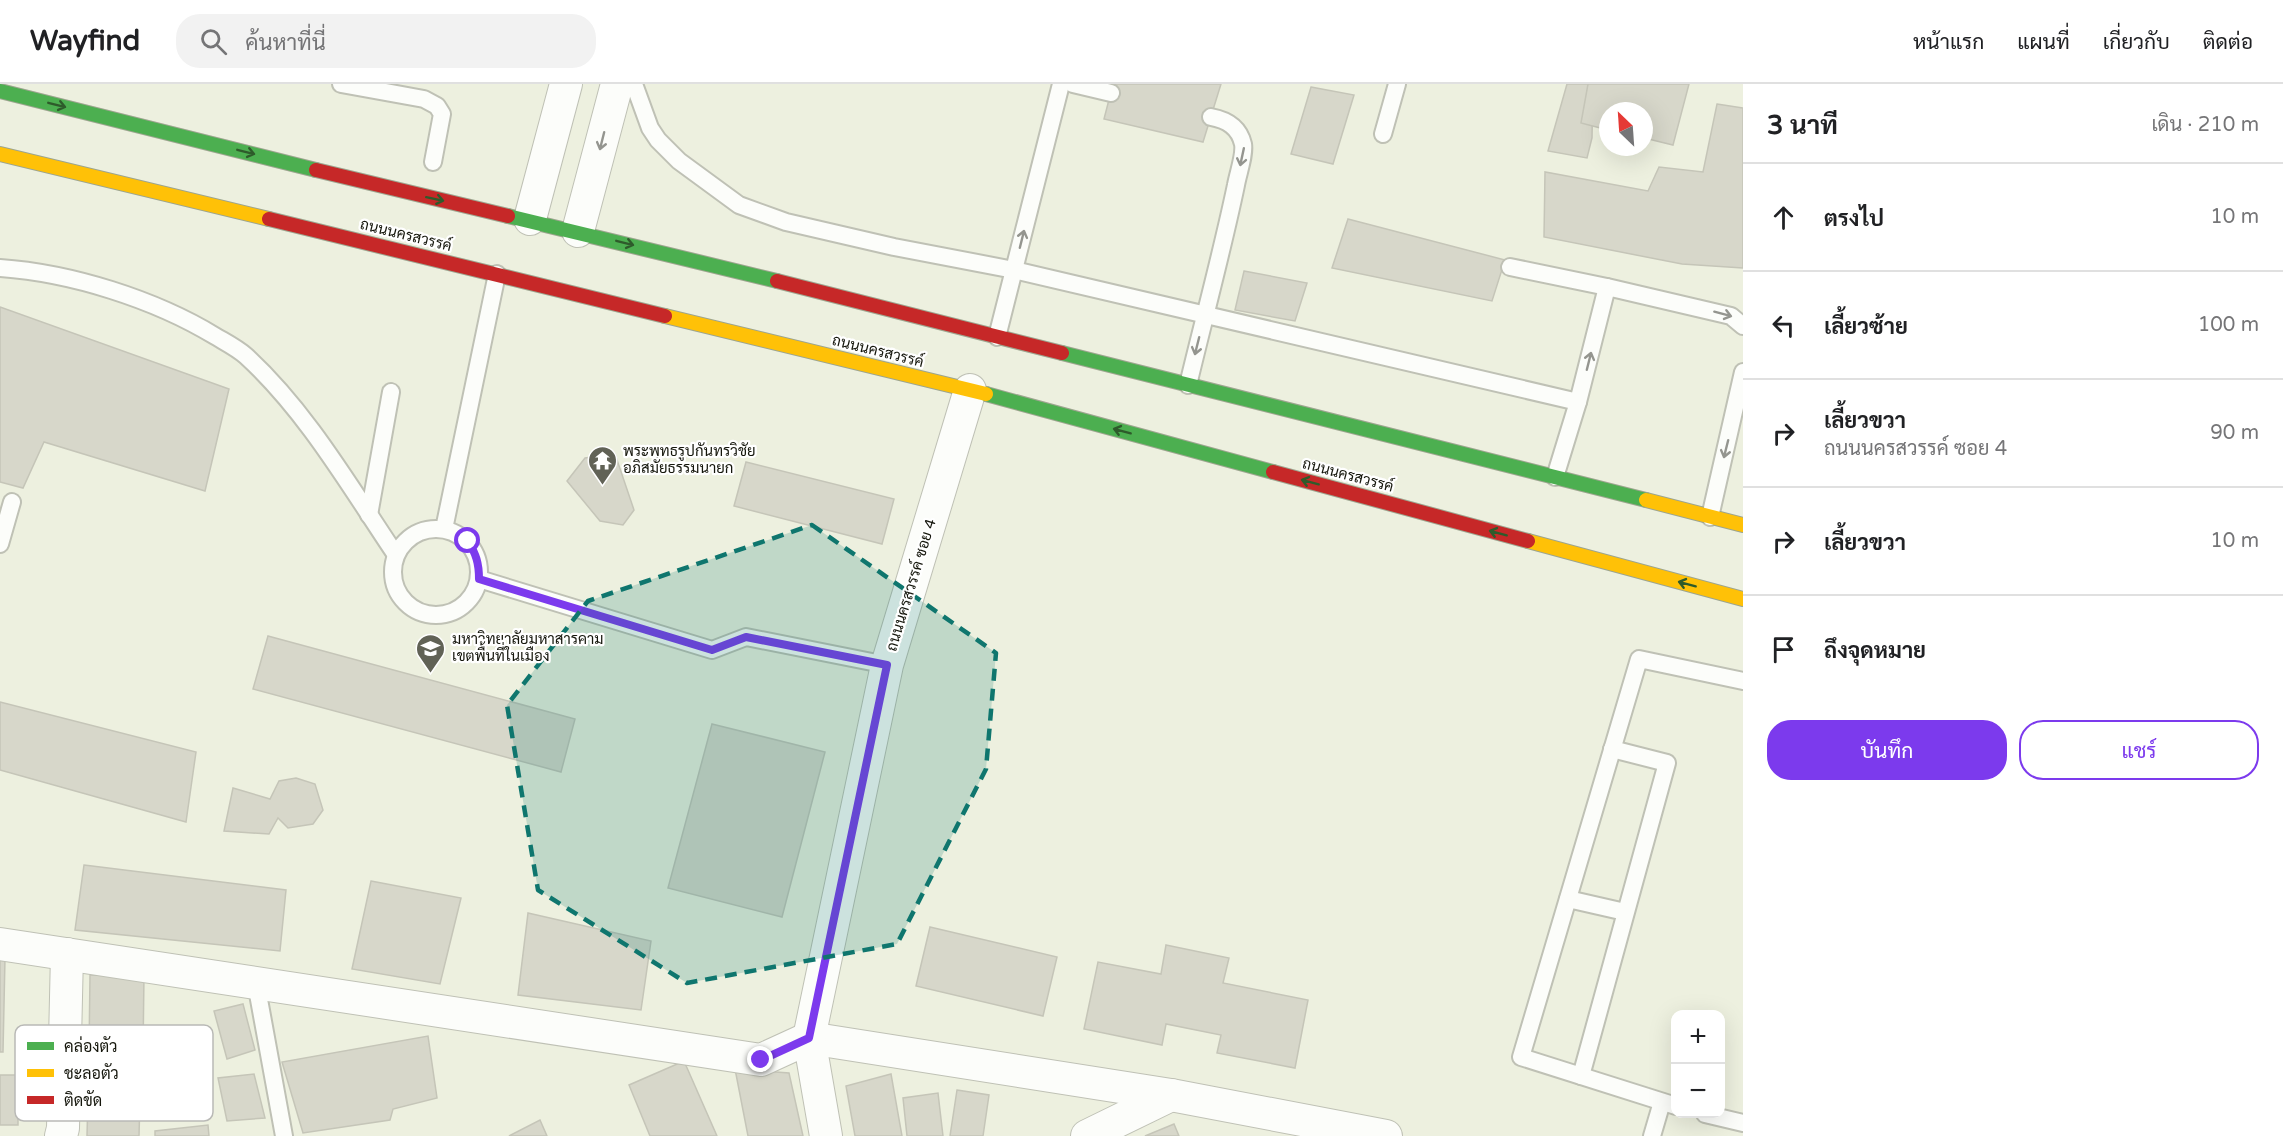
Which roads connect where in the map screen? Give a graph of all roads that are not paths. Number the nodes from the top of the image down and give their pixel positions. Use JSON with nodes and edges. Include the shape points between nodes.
{"nodes":[{"id":1,"x":340,"y":84,"type":"edge"},
{"id":2,"x":566,"y":84,"type":"edge"},
{"id":3,"x":616,"y":84,"type":"edge"},
{"id":4,"x":633,"y":84,"type":"edge"},
{"id":5,"x":1061,"y":84,"type":"edge"},
{"id":6,"x":1073,"y":84,"type":"edge"},
{"id":7,"x":1397,"y":84,"type":"edge"},
{"id":8,"x":0,"y":91,"type":"edge"},
{"id":9,"x":1111,"y":93,"type":"dead end"},
{"id":10,"x":1211,"y":117,"type":"dead end"},
{"id":11,"x":1383,"y":134,"type":"dead end"},
{"id":12,"x":0,"y":154,"type":"edge"},
{"id":13,"x":433,"y":162,"type":"dead end"},
{"id":14,"x":530,"y":219,"type":"junction"},
{"id":15,"x":578,"y":231,"type":"junction"},
{"id":16,"x":1510,"y":267,"type":"dead end"},
{"id":17,"x":0,"y":268,"type":"edge"},
{"id":18,"x":1014,"y":270,"type":"junction"},
{"id":19,"x":497,"y":274,"type":"junction"},
{"id":20,"x":1607,"y":287,"type":"junction"},
{"id":21,"x":1204,"y":315,"type":"junction"},
{"id":22,"x":1743,"y":326,"type":"edge"},
{"id":23,"x":997,"y":337,"type":"junction"},
{"id":24,"x":1743,"y":372,"type":"edge"},
{"id":25,"x":1188,"y":385,"type":"junction"},
{"id":26,"x":970,"y":390,"type":"junction"},
{"id":27,"x":391,"y":392,"type":"dead end"},
{"id":28,"x":1578,"y":402,"type":"junction"},
{"id":29,"x":1555,"y":477,"type":"junction"},
{"id":30,"x":12,"y":502,"type":"dead end"},
{"id":31,"x":369,"y":515,"type":"junction"},
{"id":32,"x":1710,"y":517,"type":"junction"},
{"id":33,"x":1743,"y":525,"type":"edge"},
{"id":34,"x":444,"y":529,"type":"junction"},
{"id":35,"x":0,"y":544,"type":"edge"},
{"id":36,"x":396,"y":555,"type":"junction"},
{"id":37,"x":479,"y":579,"type":"junction"},
{"id":38,"x":1743,"y":599,"type":"edge"},
{"id":39,"x":887,"y":665,"type":"junction"},
{"id":40,"x":1743,"y":681,"type":"edge"},
{"id":41,"x":1612,"y":749,"type":"junction"},
{"id":42,"x":1568,"y":899,"type":"junction"},
{"id":43,"x":1625,"y":912,"type":"junction"},
{"id":44,"x":0,"y":944,"type":"edge"},
{"id":45,"x":68,"y":954,"type":"junction"},
{"id":46,"x":256,"y":983,"type":"junction"},
{"id":47,"x":66,"y":1025,"type":"edge"},
{"id":48,"x":809,"y":1038,"type":"junction"},
{"id":49,"x":1581,"y":1076,"type":"junction"},
{"id":50,"x":1171,"y":1095,"type":"junction"},
{"id":51,"x":1669,"y":1104,"type":"edge"},
{"id":52,"x":1724,"y":1118,"type":"edge"},
{"id":53,"x":63,"y":1121,"type":"edge"},
{"id":54,"x":1743,"y":1123,"type":"edge"},
{"id":55,"x":61,"y":1136,"type":"edge"},
{"id":56,"x":284,"y":1136,"type":"edge"},
{"id":57,"x":826,"y":1136,"type":"edge"},
{"id":58,"x":1087,"y":1136,"type":"edge"},
{"id":59,"x":1386,"y":1136,"type":"edge"},
{"id":60,"x":1652,"y":1136,"type":"edge"}],
"edges":[{"from":1,"to":13,"type":"lane","via":[[424,99],[436,106],[442,114]]},
{"from":2,"to":14,"type":"street"},
{"from":3,"to":15,"type":"street","one_way":true},
{"from":4,"to":18,"type":"lane","via":[[658,140],[679,161],[739,205],[786,222]]},
{"from":18,"to":5,"type":"lane","one_way":true},
{"from":6,"to":9,"type":"lane"},
{"from":7,"to":11,"type":"lane"},
{"from":8,"to":14,"type":"main road","one_way":true,"via":[[424,197]]},
{"from":10,"to":21,"type":"lane","one_way":true,"via":[[1233,126],[1244,146]]},
{"from":12,"to":19,"type":"main road","name":"ถนนนครสวรรค์"},
{"from":14,"to":15,"type":"main road"},
{"from":15,"to":23,"type":"main road","one_way":true},
{"from":16,"to":20,"type":"lane"},
{"from":17,"to":31,"type":"lane","via":[[118,291],[187,319],[244,354],[291,402]]},
{"from":18,"to":21,"type":"lane"},
{"from":18,"to":23,"type":"lane"},
{"from":19,"to":26,"type":"main road","name":"ถนนนครสวรรค์"},
{"from":19,"to":34,"type":"lane"},
{"from":20,"to":22,"type":"lane","one_way":true,"via":[[1731,316]]},
{"from":28,"to":20,"type":"lane","one_way":true},
{"from":21,"to":25,"type":"lane","one_way":true},
{"from":21,"to":28,"type":"lane"},
{"from":23,"to":25,"type":"main road"},
{"from":24,"to":32,"type":"lane","one_way":true},
{"from":25,"to":29,"type":"main road"},
{"from":38,"to":26,"type":"main road","name":"ถนนนครสวรรค์","one_way":true},
{"from":26,"to":39,"type":"street","name":"ถนนนครสวรรค์ ซอย 4"},
{"from":27,"to":31,"type":"lane"},
{"from":28,"to":29,"type":"lane"},
{"from":29,"to":32,"type":"main road"},
{"from":30,"to":35,"type":"lane"},
{"from":31,"to":36,"type":"lane"},
{"from":32,"to":33,"type":"main road"},
{"from":34,"to":36,"type":"lane","via":[[415,534]]},
{"from":34,"to":37,"type":"lane","via":[[468,541],[477,559]]},
{"from":36,"to":37,"type":"lane","via":[[394,584],[411,607],[424,613],[453,612],[474,592]]},
{"from":37,"to":39,"type":"lane","via":[[712,650],[746,637]]},
{"from":39,"to":48,"type":"street","name":"ถนนนครสวรรค์ ซอย 4"},
{"from":40,"to":41,"type":"lane","via":[[1639,659]]},
{"from":41,"to":42,"type":"lane"},
{"from":41,"to":43,"type":"lane","via":[[1667,763]]},
{"from":42,"to":43,"type":"lane"},
{"from":42,"to":49,"type":"lane","via":[[1521,1057]]},
{"from":43,"to":49,"type":"lane"},
{"from":44,"to":45,"type":"street"},
{"from":45,"to":46,"type":"street"},
{"from":45,"to":47,"type":"street"},
{"from":46,"to":48,"type":"street","via":[[761,1060]]},
{"from":46,"to":56,"type":"lane"},
{"from":48,"to":50,"type":"street"},
{"from":48,"to":57,"type":"street","name":"ถนนนครสวรรค์ ซอย 4"},
{"from":49,"to":51,"type":"lane"},
{"from":50,"to":58,"type":"street"},
{"from":50,"to":59,"type":"street"},
{"from":51,"to":60,"type":"lane"},
{"from":52,"to":54,"type":"lane"},
{"from":53,"to":55,"type":"street"}]}
